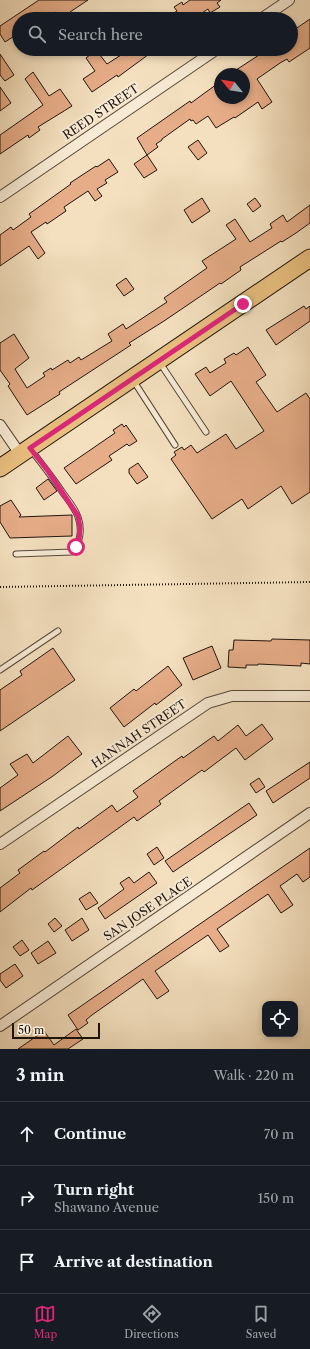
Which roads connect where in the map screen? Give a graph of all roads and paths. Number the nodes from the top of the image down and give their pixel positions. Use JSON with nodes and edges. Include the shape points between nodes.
{"nodes":[{"id":1,"x":289,"y":0,"type":"edge"},
{"id":2,"x":271,"y":12,"type":"edge"},
{"id":3,"x":207,"y":56,"type":"edge"},
{"id":4,"x":0,"y":197,"type":"edge"},
{"id":5,"x":310,"y":258,"type":"edge"},
{"id":6,"x":158,"y":361,"type":"junction"},
{"id":7,"x":132,"y":379,"type":"junction"},
{"id":8,"x":0,"y":425,"type":"edge"},
{"id":9,"x":206,"y":432,"type":"dead end"},
{"id":10,"x":175,"y":445,"type":"dead end"},
{"id":11,"x":25,"y":451,"type":"junction"},
{"id":12,"x":0,"y":468,"type":"edge"},
{"id":13,"x":16,"y":554,"type":"dead end"},
{"id":14,"x":310,"y":582,"type":"edge"},
{"id":15,"x":0,"y":588,"type":"edge"},
{"id":16,"x":58,"y":631,"type":"dead end"},
{"id":17,"x":0,"y":670,"type":"edge"},
{"id":18,"x":310,"y":696,"type":"edge"},
{"id":19,"x":310,"y":813,"type":"edge"},
{"id":20,"x":0,"y":844,"type":"edge"},
{"id":21,"x":0,"y":1026,"type":"edge"}],
"edges":[{"from":1,"to":2,"type":"street"},
{"from":3,"to":4,"type":"street","name":"REED STREET"},
{"from":5,"to":6,"type":"main road"},
{"from":6,"to":7,"type":"main road"},
{"from":6,"to":9,"type":"lane"},
{"from":7,"to":10,"type":"lane"},
{"from":7,"to":11,"type":"main road"},
{"from":8,"to":11,"type":"street"},
{"from":11,"to":12,"type":"main road"},
{"from":11,"to":13,"type":"lane","via":[[52,477],[78,516],[79,541],[72,552]]},
{"from":14,"to":15,"type":"path"},
{"from":16,"to":17,"type":"lane"},
{"from":18,"to":20,"type":"street","name":"HANNAH STREET","via":[[232,696],[208,703]]},
{"from":19,"to":21,"type":"street","name":"SAN JOSE PLACE"}]}
